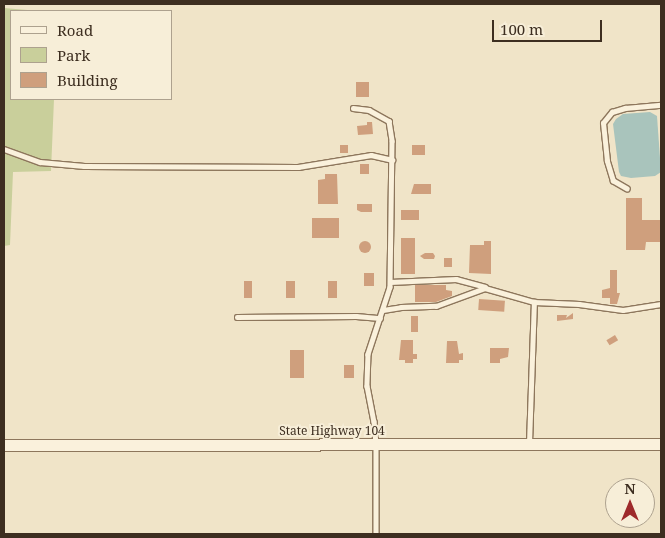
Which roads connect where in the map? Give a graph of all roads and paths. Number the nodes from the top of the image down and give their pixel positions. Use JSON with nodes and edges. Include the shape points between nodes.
{"nodes":[{"id":1,"x":661,"y":104,"type":"edge"},
{"id":2,"x":353,"y":108,"type":"dead end"},
{"id":3,"x":4,"y":149,"type":"edge"},
{"id":4,"x":392,"y":160,"type":"junction"},
{"id":5,"x":627,"y":189,"type":"dead end"},
{"id":6,"x":390,"y":282,"type":"junction"},
{"id":7,"x":485,"y":288,"type":"junction"},
{"id":8,"x":534,"y":302,"type":"junction"},
{"id":9,"x":661,"y":304,"type":"edge"},
{"id":10,"x":383,"y":310,"type":"junction"},
{"id":11,"x":237,"y":317,"type":"dead end"},
{"id":12,"x":380,"y":318,"type":"junction"},
{"id":13,"x":529,"y":444,"type":"junction"},
{"id":14,"x":661,"y":444,"type":"edge"},
{"id":15,"x":4,"y":445,"type":"edge"},
{"id":16,"x":376,"y":445,"type":"junction"},
{"id":17,"x":376,"y":534,"type":"edge"}],
"edges":[{"from":1,"to":5,"type":"lane","via":[[612,112],[604,123],[607,161],[613,181]]},
{"from":2,"to":4,"type":"lane","via":[[369,110],[389,121]]},
{"from":3,"to":4,"type":"lane","via":[[40,162],[84,166],[298,167],[371,155]]},
{"from":4,"to":6,"type":"lane"},
{"from":6,"to":7,"type":"lane","via":[[456,279]]},
{"from":6,"to":10,"type":"lane"},
{"from":7,"to":8,"type":"lane"},
{"from":7,"to":10,"type":"lane","via":[[436,306],[401,306]]},
{"from":8,"to":9,"type":"lane","via":[[623,310]]},
{"from":8,"to":13,"type":"lane"},
{"from":10,"to":12,"type":"lane"},
{"from":11,"to":12,"type":"lane"},
{"from":12,"to":16,"type":"lane","via":[[368,354],[367,386]]},
{"from":13,"to":14,"type":"main road","name":"State Highway 104"},
{"from":13,"to":16,"type":"main road","name":"State Highway 104"},
{"from":15,"to":16,"type":"main road","name":"State Highway 104"},
{"from":16,"to":17,"type":"lane"}]}
